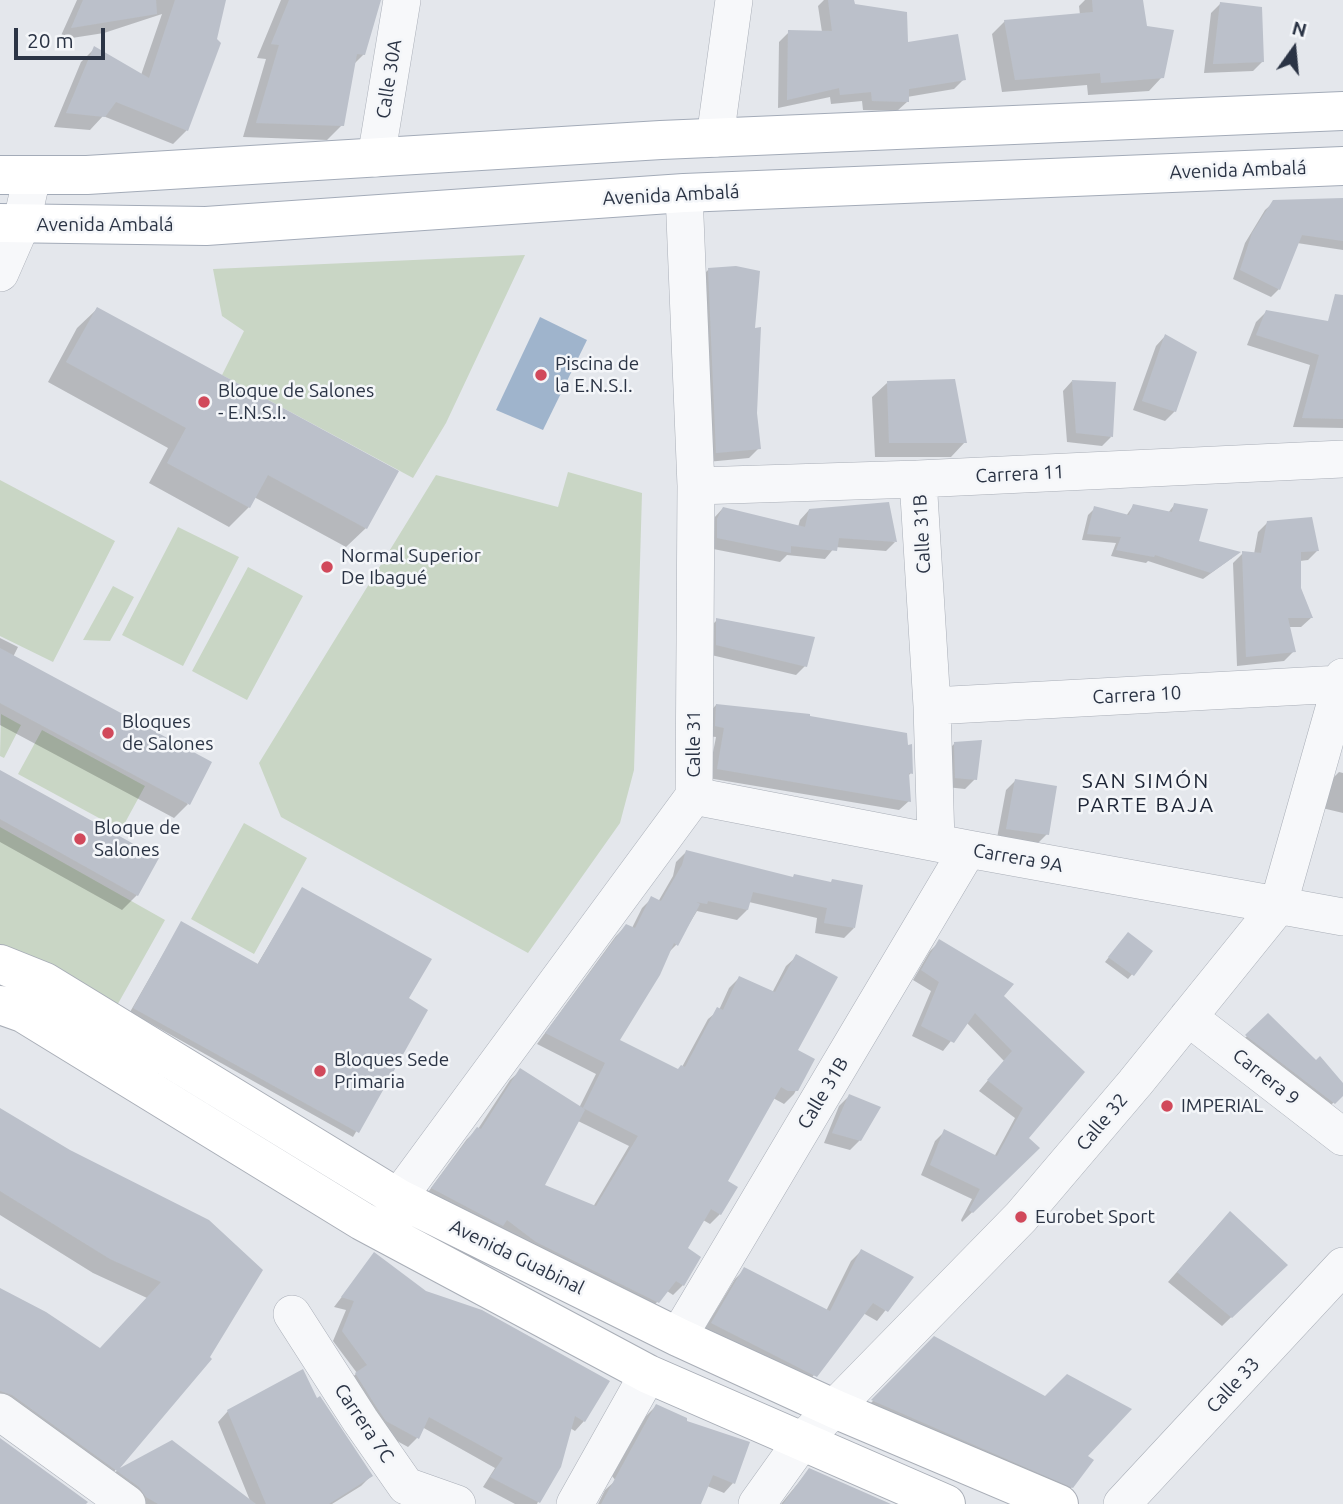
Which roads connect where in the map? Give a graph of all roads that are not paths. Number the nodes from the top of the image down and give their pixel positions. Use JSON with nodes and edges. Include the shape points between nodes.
{"nodes":[{"id":1,"x":402,"y":0,"type":"edge"},
{"id":2,"x":734,"y":0,"type":"edge"},
{"id":3,"x":1343,"y":111,"type":"edge"},
{"id":4,"x":715,"y":138,"type":"junction"},
{"id":5,"x":376,"y":158,"type":"junction"},
{"id":6,"x":1343,"y":166,"type":"edge"},
{"id":7,"x":16,"y":176,"type":"edge"},
{"id":8,"x":684,"y":193,"type":"junction"},
{"id":9,"x":11,"y":224,"type":"edge"},
{"id":10,"x":0,"y":273,"type":"edge"},
{"id":11,"x":1343,"y":458,"type":"edge"},
{"id":12,"x":918,"y":479,"type":"junction"},
{"id":13,"x":696,"y":486,"type":"junction"},
{"id":14,"x":1342,"y":681,"type":"edge"},
{"id":15,"x":932,"y":706,"type":"junction"},
{"id":16,"x":694,"y":796,"type":"junction"},
{"id":17,"x":952,"y":846,"type":"junction"},
{"id":18,"x":1278,"y":906,"type":"junction"},
{"id":19,"x":1343,"y":917,"type":"edge"},
{"id":20,"x":0,"y":964,"type":"edge"},
{"id":21,"x":0,"y":1005,"type":"edge"},
{"id":22,"x":1188,"y":1017,"type":"junction"},
{"id":23,"x":1343,"y":1137,"type":"edge"},
{"id":24,"x":398,"y":1198,"type":"junction"},
{"id":25,"x":1343,"y":1266,"type":"edge"},
{"id":26,"x":292,"y":1314,"type":"dead end"},
{"id":27,"x":678,"y":1337,"type":"junction"},
{"id":28,"x":648,"y":1374,"type":"junction"},
{"id":29,"x":835,"y":1409,"type":"junction"},
{"id":30,"x":0,"y":1412,"type":"edge"},
{"id":31,"x":802,"y":1441,"type":"junction"},
{"id":32,"x":400,"y":1495,"type":"edge"},
{"id":33,"x":127,"y":1504,"type":"edge"},
{"id":34,"x":457,"y":1504,"type":"edge"},
{"id":35,"x":575,"y":1504,"type":"edge"},
{"id":36,"x":757,"y":1504,"type":"edge"},
{"id":37,"x":946,"y":1504,"type":"edge"},
{"id":38,"x":1059,"y":1504,"type":"edge"},
{"id":39,"x":1122,"y":1504,"type":"edge"}],
"edges":[{"from":1,"to":5,"type":"street","name":"Calle 30A"},
{"from":2,"to":4,"type":"street"},
{"from":3,"to":4,"type":"main road"},
{"from":4,"to":5,"type":"main road"},
{"from":5,"to":7,"type":"main road"},
{"from":6,"to":8,"type":"main road","name":"Avenida Ambalá"},
{"from":7,"to":9,"type":"street"},
{"from":8,"to":9,"type":"main road","name":"Avenida Ambalá","via":[[206,226]]},
{"from":8,"to":13,"type":"street","name":"Calle 31"},
{"from":9,"to":10,"type":"street"},
{"from":11,"to":12,"type":"street","name":"Carrera 11"},
{"from":12,"to":13,"type":"street","name":"Carrera 11"},
{"from":12,"to":15,"type":"street","name":"Calle 31B"},
{"from":13,"to":16,"type":"street","name":"Calle 31"},
{"from":14,"to":15,"type":"street","name":"Carrera 10"},
{"from":14,"to":18,"type":"street","name":"Calle 32"},
{"from":15,"to":17,"type":"street","name":"Calle 31B"},
{"from":16,"to":17,"type":"street","name":"Carrera 9A"},
{"from":16,"to":24,"type":"street","name":"Calle 31"},
{"from":17,"to":18,"type":"street","name":"Carrera 9A"},
{"from":17,"to":27,"type":"street","name":"Calle 31B"},
{"from":18,"to":19,"type":"street","name":"Carrera 9A"},
{"from":18,"to":22,"type":"street","name":"Calle 32"},
{"from":20,"to":24,"type":"main road","name":"Avenida Guabinal","via":[[45,982]]},
{"from":21,"to":28,"type":"main road","name":"Avenida Guabinal","via":[[23,1013],[362,1221]]},
{"from":22,"to":23,"type":"street","name":"Carrera 9"},
{"from":22,"to":29,"type":"street","name":"Calle 32","via":[[1021,1217]]},
{"from":24,"to":27,"type":"main road","name":"Avenida Guabinal"},
{"from":25,"to":39,"type":"street","name":"Calle 33"},
{"from":26,"to":32,"type":"street","name":"Carrera 7C","via":[[360,1420]]},
{"from":27,"to":29,"type":"main road","name":"Avenida Guabinal"},
{"from":28,"to":31,"type":"main road","name":"Avenida Guabinal"},
{"from":28,"to":35,"type":"street"},
{"from":29,"to":31,"type":"street","name":"Calle 32"},
{"from":29,"to":38,"type":"main road","name":"Avenida Guabinal"},
{"from":30,"to":33,"type":"street"},
{"from":31,"to":36,"type":"street","name":"Calle 32"},
{"from":31,"to":37,"type":"main road","name":"Avenida Guabinal"},
{"from":32,"to":34,"type":"street","name":"Carrera 7C"}]}
